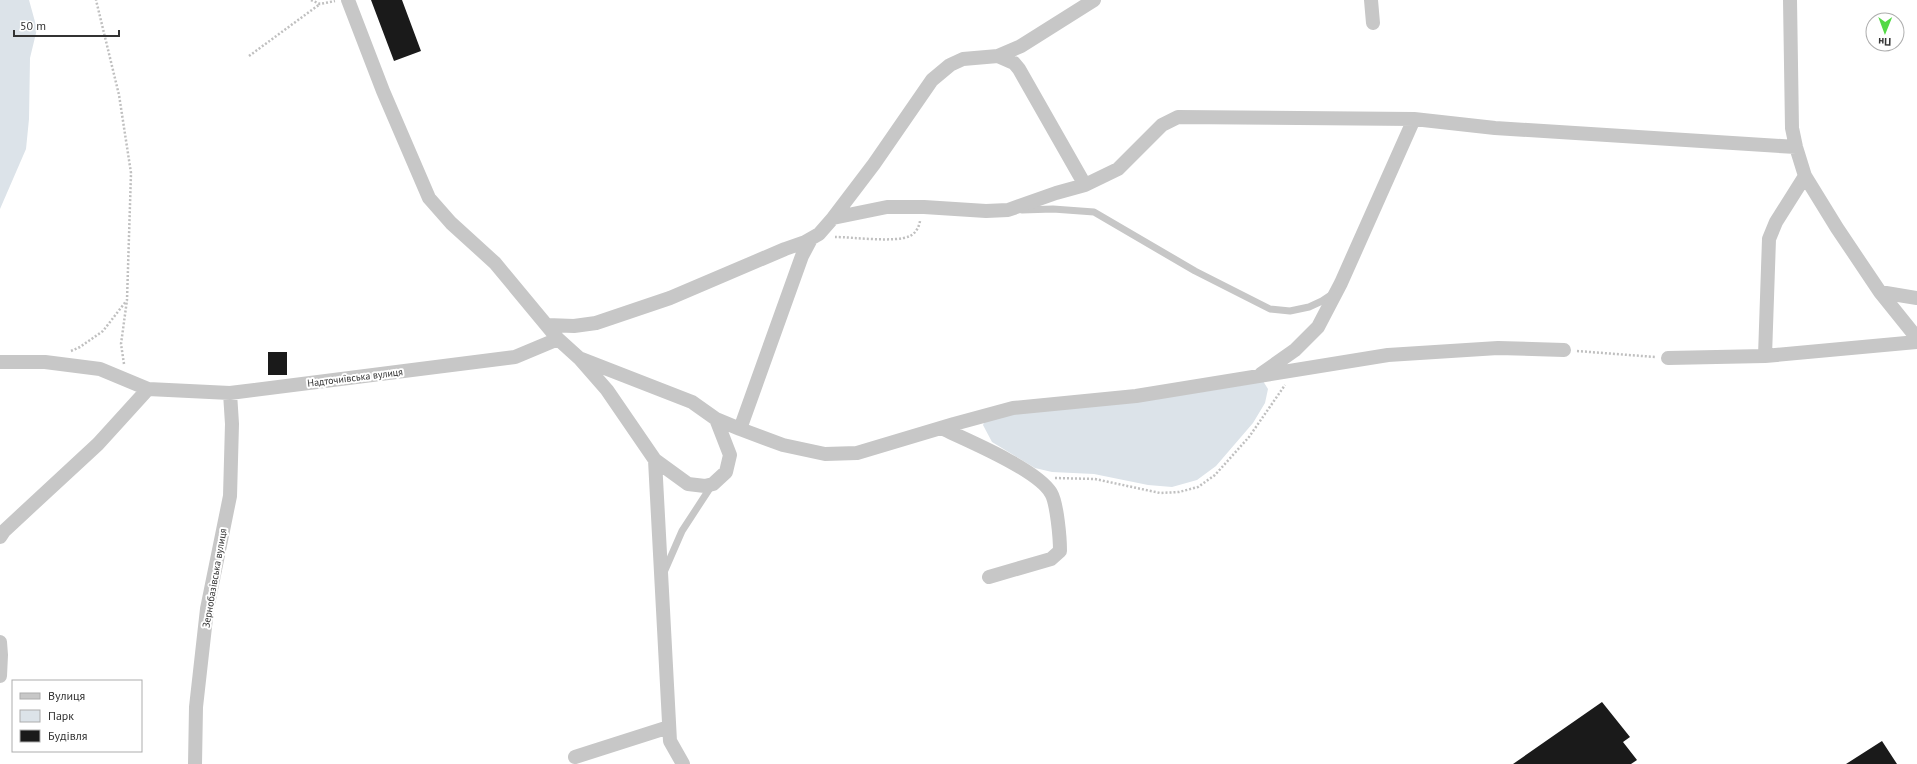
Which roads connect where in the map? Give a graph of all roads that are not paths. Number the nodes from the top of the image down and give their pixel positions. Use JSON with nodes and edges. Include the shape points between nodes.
{"nodes":[{"id":1,"x":348,"y":0,"type":"edge"},
{"id":2,"x":1094,"y":0,"type":"edge"},
{"id":3,"x":1371,"y":0,"type":"edge"},
{"id":4,"x":1790,"y":0,"type":"edge"},
{"id":5,"x":1373,"y":23,"type":"dead end"},
{"id":6,"x":998,"y":56,"type":"junction"},
{"id":7,"x":1414,"y":119,"type":"junction"},
{"id":8,"x":1796,"y":147,"type":"junction"},
{"id":9,"x":1805,"y":176,"type":"junction"},
{"id":10,"x":1085,"y":185,"type":"junction"},
{"id":11,"x":1008,"y":210,"type":"junction"},
{"id":12,"x":833,"y":218,"type":"junction"},
{"id":13,"x":811,"y":239,"type":"junction"},
{"id":14,"x":1336,"y":291,"type":"junction"},
{"id":15,"x":1880,"y":292,"type":"junction"},
{"id":16,"x":1917,"y":298,"type":"edge"},
{"id":17,"x":547,"y":325,"type":"junction"},
{"id":18,"x":1917,"y":338,"type":"edge"},
{"id":19,"x":558,"y":339,"type":"junction"},
{"id":20,"x":1917,"y":342,"type":"edge"},
{"id":21,"x":1564,"y":350,"type":"road end"},
{"id":22,"x":1764,"y":356,"type":"junction"},
{"id":23,"x":579,"y":358,"type":"junction"},
{"id":24,"x":1668,"y":358,"type":"road end"},
{"id":25,"x":0,"y":362,"type":"edge"},
{"id":26,"x":1257,"y":377,"type":"junction"},
{"id":27,"x":148,"y":389,"type":"junction"},
{"id":28,"x":230,"y":393,"type":"junction"},
{"id":29,"x":716,"y":419,"type":"junction"},
{"id":30,"x":941,"y":428,"type":"junction"},
{"id":31,"x":740,"y":429,"type":"junction"},
{"id":32,"x":656,"y":460,"type":"junction"},
{"id":33,"x":713,"y":484,"type":"junction"},
{"id":34,"x":0,"y":537,"type":"edge"},
{"id":35,"x":989,"y":577,"type":"dead end"},
{"id":36,"x":662,"y":580,"type":"junction"},
{"id":37,"x":0,"y":642,"type":"edge"},
{"id":38,"x":0,"y":676,"type":"edge"},
{"id":39,"x":669,"y":727,"type":"junction"},
{"id":40,"x":576,"y":757,"type":"dead end"},
{"id":41,"x":195,"y":764,"type":"edge"},
{"id":42,"x":683,"y":764,"type":"edge"}],
"edges":[{"from":1,"to":17,"type":"street","via":[[383,91],[429,198],[451,223],[495,263]]},
{"from":2,"to":6,"type":"street","via":[[1021,46]]},
{"from":3,"to":5,"type":"street"},
{"from":4,"to":8,"type":"street","via":[[1792,128]]},
{"from":6,"to":10,"type":"street","via":[[1014,63],[1019,69]]},
{"from":6,"to":12,"type":"street","via":[[963,60],[940,72]]},
{"from":7,"to":8,"type":"street","via":[[1503,129]]},
{"from":7,"to":10,"type":"street","via":[[1178,117],[1162,125],[1118,169]]},
{"from":7,"to":14,"type":"street"},
{"from":8,"to":9,"type":"street"},
{"from":9,"to":15,"type":"street"},
{"from":9,"to":22,"type":"street","via":[[1776,222],[1769,239]]},
{"from":10,"to":11,"type":"street"},
{"from":11,"to":12,"type":"street","via":[[887,207]]},
{"from":11,"to":14,"type":"lane","via":[[1053,209],[1094,212],[1195,271],[1270,309],[1290,311],[1309,307]]},
{"from":12,"to":13,"type":"street"},
{"from":13,"to":17,"type":"street","via":[[670,298],[596,323],[574,326]]},
{"from":13,"to":31,"type":"street","via":[[802,256]]},
{"from":14,"to":26,"type":"street","via":[[1318,327],[1295,350]]},
{"from":15,"to":16,"type":"street"},
{"from":15,"to":18,"type":"street"},
{"from":17,"to":19,"type":"street"},
{"from":19,"to":23,"type":"street"},
{"from":19,"to":28,"type":"street","name":"Надточиївська вулиця","via":[[515,357]]},
{"from":20,"to":22,"type":"street"},
{"from":21,"to":26,"type":"street","via":[[1498,348],[1388,355]]},
{"from":22,"to":24,"type":"street"},
{"from":23,"to":29,"type":"street","via":[[692,402]]},
{"from":23,"to":32,"type":"street","via":[[612,396]]},
{"from":25,"to":27,"type":"street","name":"Надточиївська вулиця","via":[[45,362],[100,369]]},
{"from":26,"to":30,"type":"street","via":[[1136,396],[1013,408]]},
{"from":27,"to":28,"type":"street","name":"Надточиївська вулиця"},
{"from":27,"to":34,"type":"street","via":[[98,444]]},
{"from":28,"to":41,"type":"street","name":"Зернобазівська вулиця","via":[[230,496],[206,609],[196,707]]},
{"from":29,"to":31,"type":"street"},
{"from":29,"to":33,"type":"street","via":[[730,455],[726,472]]},
{"from":30,"to":31,"type":"street","via":[[857,453],[824,454],[783,445]]},
{"from":30,"to":35,"type":"street","via":[[992,451],[1040,481],[1052,494],[1060,535],[1060,550],[1051,559]]},
{"from":32,"to":33,"type":"street","via":[[688,484]]},
{"from":32,"to":36,"type":"street"},
{"from":33,"to":36,"type":"lane","via":[[696,506],[682,531]]},
{"from":36,"to":39,"type":"street"},
{"from":37,"to":38,"type":"street"},
{"from":39,"to":40,"type":"street"},
{"from":39,"to":42,"type":"street","via":[[670,740]]}]}
